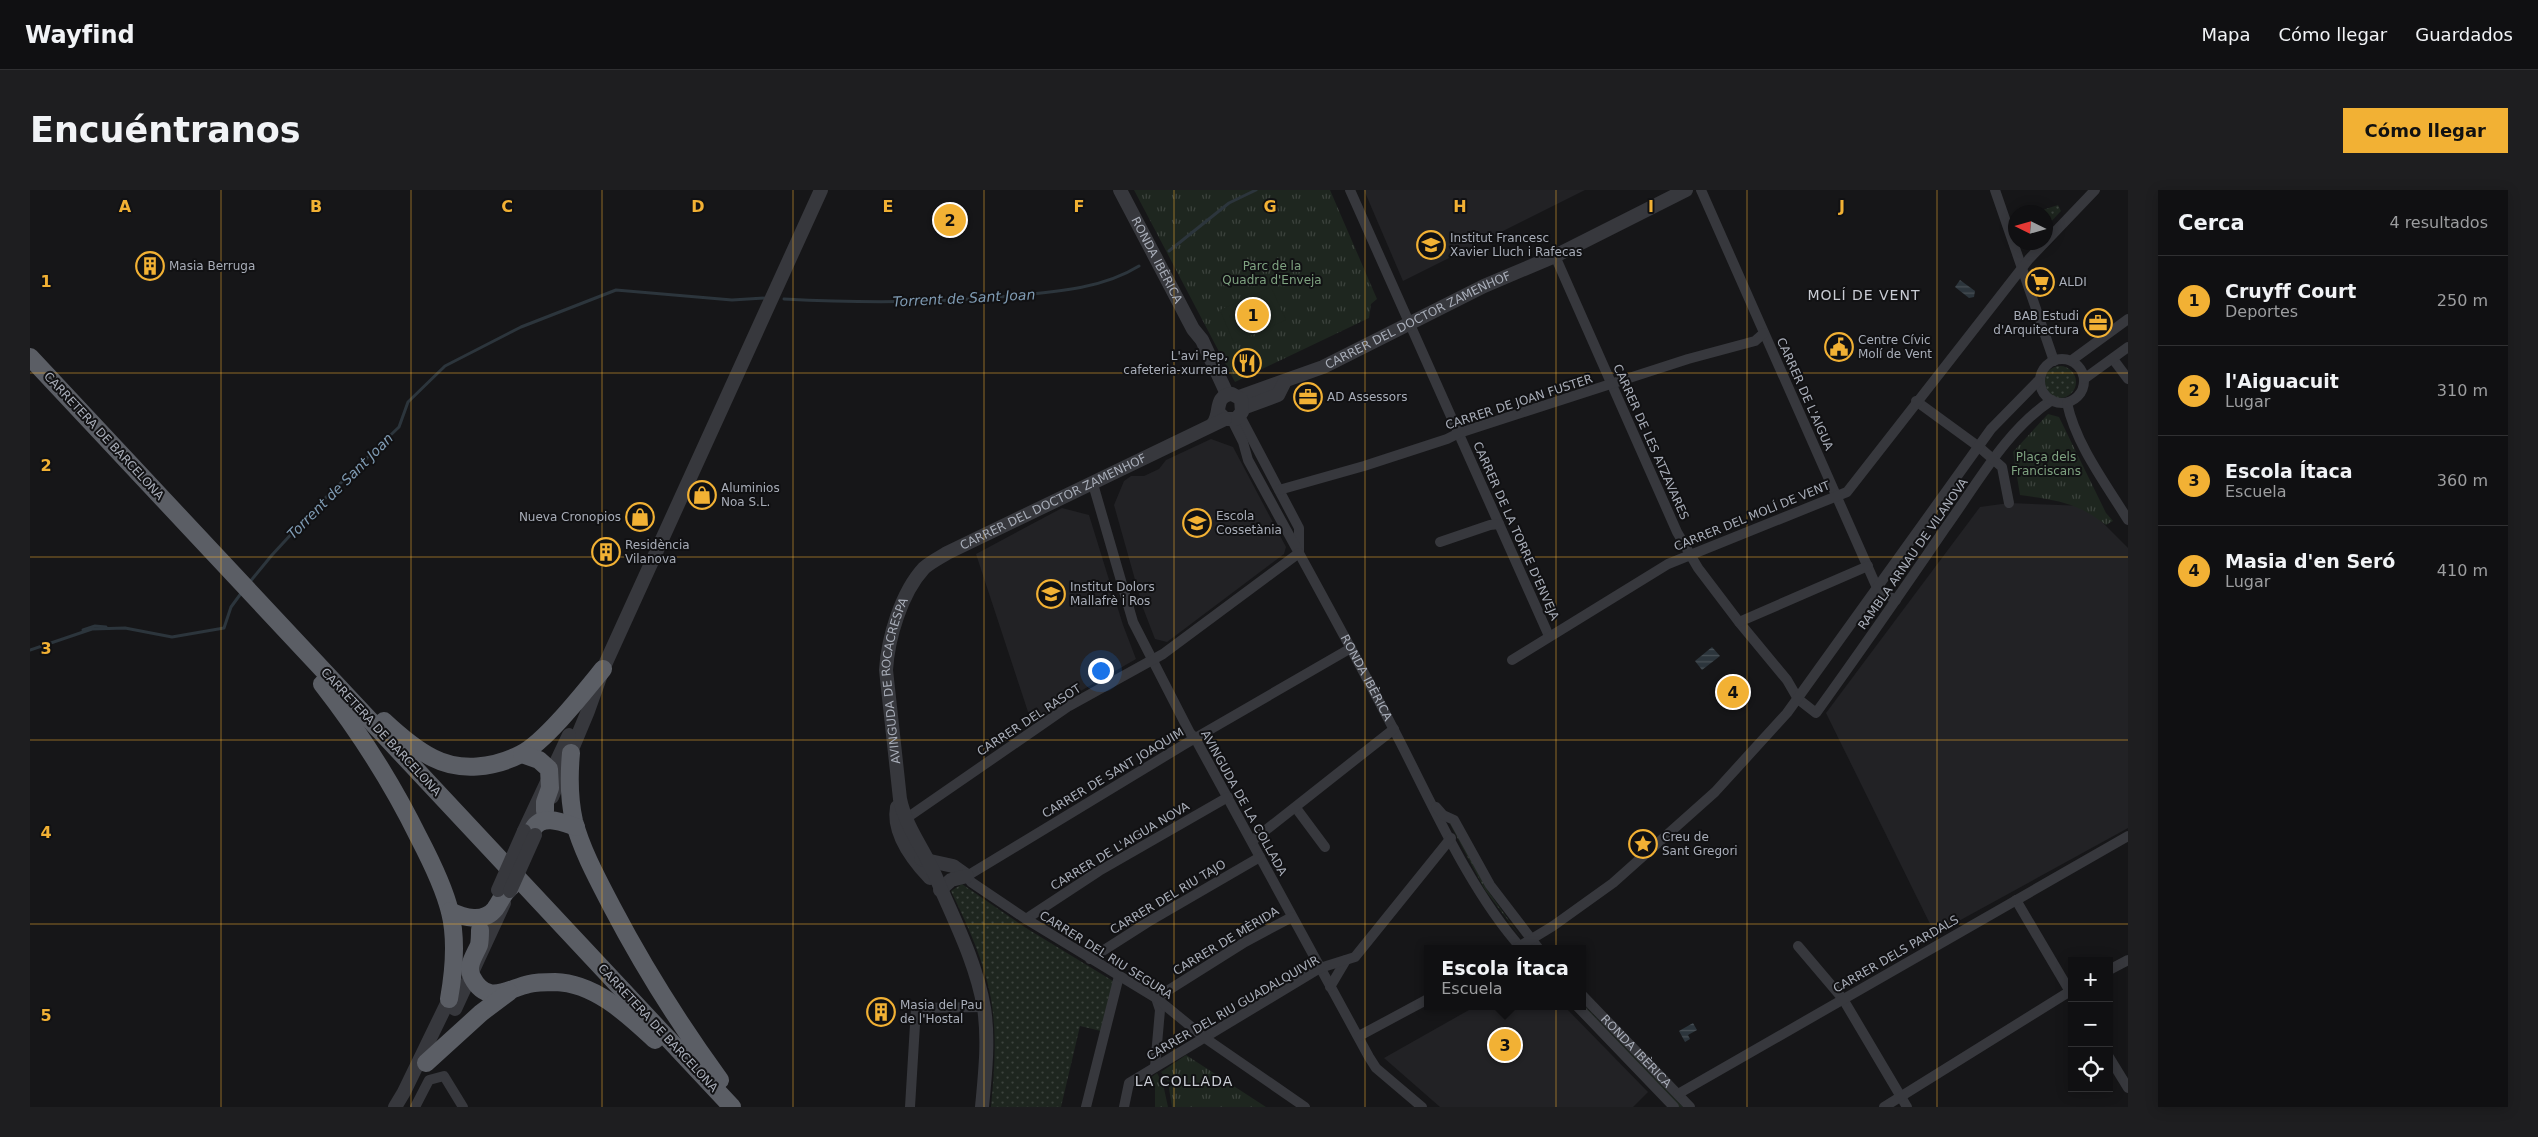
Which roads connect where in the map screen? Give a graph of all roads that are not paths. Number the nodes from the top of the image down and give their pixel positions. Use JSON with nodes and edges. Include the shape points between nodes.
{"nodes":[{"id":1,"x":821,"y":190,"type":"edge"},
{"id":2,"x":1120,"y":190,"type":"edge"},
{"id":3,"x":1350,"y":190,"type":"edge"},
{"id":4,"x":1686,"y":190,"type":"edge"},
{"id":5,"x":1701,"y":190,"type":"edge"},
{"id":6,"x":1995,"y":190,"type":"edge"},
{"id":7,"x":2095,"y":190,"type":"edge"},
{"id":8,"x":1555,"y":256,"type":"junction"},
{"id":9,"x":2023,"y":267,"type":"junction"},
{"id":10,"x":2128,"y":319,"type":"edge"},
{"id":11,"x":1410,"y":324,"type":"junction"},
{"id":12,"x":1764,"y":333,"type":"junction"},
{"id":13,"x":2128,"y":347,"type":"edge"},
{"id":14,"x":30,"y":357,"type":"edge"},
{"id":15,"x":2113,"y":358,"type":"junction"},
{"id":16,"x":2072,"y":360,"type":"junction"},
{"id":17,"x":2054,"y":361,"type":"junction"},
{"id":18,"x":2084,"y":379,"type":"junction"},
{"id":19,"x":2128,"y":380,"type":"edge"},
{"id":20,"x":2038,"y":381,"type":"junction"},
{"id":21,"x":1613,"y":384,"type":"junction"},
{"id":22,"x":2052,"y":400,"type":"junction"},
{"id":23,"x":1916,"y":401,"type":"junction"},
{"id":24,"x":2067,"y":403,"type":"junction"},
{"id":25,"x":1229,"y":410,"type":"junction"},
{"id":26,"x":1459,"y":433,"type":"junction"},
{"id":27,"x":1980,"y":446,"type":"junction"},
{"id":28,"x":1994,"y":460,"type":"junction"},
{"id":29,"x":1093,"y":484,"type":"junction"},
{"id":30,"x":1280,"y":490,"type":"junction"},
{"id":31,"x":1836,"y":496,"type":"junction"},
{"id":32,"x":2009,"y":503,"type":"dead end"},
{"id":33,"x":2128,"y":520,"type":"edge"},
{"id":34,"x":1499,"y":524,"type":"junction"},
{"id":35,"x":1440,"y":542,"type":"dead end"},
{"id":36,"x":1299,"y":553,"type":"junction"},
{"id":37,"x":1690,"y":556,"type":"junction"},
{"id":38,"x":1868,"y":566,"type":"junction"},
{"id":39,"x":923,"y":569,"type":"joint"},
{"id":40,"x":1878,"y":590,"type":"junction"},
{"id":41,"x":258,"y":600,"type":"junction"},
{"id":42,"x":1896,"y":600,"type":"junction"},
{"id":43,"x":1739,"y":622,"type":"junction"},
{"id":44,"x":1550,"y":636,"type":"junction"},
{"id":45,"x":1351,"y":648,"type":"junction"},
{"id":46,"x":1151,"y":659,"type":"junction"},
{"id":47,"x":1512,"y":660,"type":"dead end"},
{"id":48,"x":603,"y":669,"type":"junction"},
{"id":49,"x":593,"y":693,"type":"junction"},
{"id":50,"x":1798,"y":699,"type":"junction"},
{"id":51,"x":1394,"y":729,"type":"junction"},
{"id":52,"x":1196,"y":738,"type":"junction"},
{"id":53,"x":571,"y":753,"type":"junction"},
{"id":54,"x":522,"y":754,"type":"junction"},
{"id":55,"x":549,"y":776,"type":"junction"},
{"id":56,"x":1228,"y":797,"type":"junction"},
{"id":57,"x":1431,"y":803,"type":"junction"},
{"id":58,"x":1296,"y":808,"type":"junction"},
{"id":59,"x":901,"y":823,"type":"junction"},
{"id":60,"x":536,"y":825,"type":"junction"},
{"id":61,"x":576,"y":828,"type":"junction"},
{"id":62,"x":2128,"y":836,"type":"edge"},
{"id":63,"x":1451,"y":838,"type":"junction"},
{"id":64,"x":1252,"y":841,"type":"junction"},
{"id":65,"x":1325,"y":848,"type":"dead end"},
{"id":66,"x":1260,"y":857,"type":"junction"},
{"id":67,"x":512,"y":858,"type":"joint"},
{"id":68,"x":919,"y":859,"type":"junction"},
{"id":69,"x":967,"y":876,"type":"junction"},
{"id":70,"x":507,"y":889,"type":"junction"},
{"id":71,"x":940,"y":890,"type":"junction"},
{"id":72,"x":2016,"y":900,"type":"junction"},
{"id":73,"x":450,"y":911,"type":"junction"},
{"id":74,"x":487,"y":914,"type":"junction"},
{"id":75,"x":1292,"y":916,"type":"junction"},
{"id":76,"x":1026,"y":919,"type":"junction"},
{"id":77,"x":480,"y":930,"type":"junction"},
{"id":78,"x":1530,"y":939,"type":"junction"},
{"id":79,"x":1517,"y":945,"type":"edge"},
{"id":80,"x":1523,"y":945,"type":"edge"},
{"id":81,"x":1535,"y":945,"type":"edge"},
{"id":82,"x":1798,"y":946,"type":"dead end"},
{"id":83,"x":1090,"y":959,"type":"junction"},
{"id":84,"x":1346,"y":960,"type":"junction"},
{"id":85,"x":2128,"y":960,"type":"edge"},
{"id":86,"x":1320,"y":968,"type":"junction"},
{"id":87,"x":2113,"y":968,"type":"edge"},
{"id":88,"x":471,"y":976,"type":"junction"},
{"id":89,"x":1118,"y":976,"type":"junction"},
{"id":90,"x":1330,"y":987,"type":"junction"},
{"id":91,"x":2068,"y":987,"type":"edge"},
{"id":92,"x":509,"y":992,"type":"junction"},
{"id":93,"x":2068,"y":994,"type":"edge"},
{"id":94,"x":1156,"y":998,"type":"junction"},
{"id":95,"x":449,"y":999,"type":"junction"},
{"id":96,"x":1586,"y":999,"type":"edge"},
{"id":97,"x":1842,"y":999,"type":"junction"},
{"id":98,"x":1424,"y":1002,"type":"edge"},
{"id":99,"x":984,"y":1007,"type":"junction"},
{"id":100,"x":1581,"y":1010,"type":"edge"},
{"id":101,"x":1359,"y":1036,"type":"junction"},
{"id":102,"x":1205,"y":1038,"type":"junction"},
{"id":103,"x":426,"y":1063,"type":"junction"},
{"id":104,"x":2113,"y":1064,"type":"edge"},
{"id":105,"x":1155,"y":1068,"type":"junction"},
{"id":106,"x":2128,"y":1088,"type":"edge"},
{"id":107,"x":404,"y":1092,"type":"junction"},
{"id":108,"x":1678,"y":1094,"type":"junction"},
{"id":109,"x":1900,"y":1096,"type":"junction"},
{"id":110,"x":395,"y":1107,"type":"edge"},
{"id":111,"x":414,"y":1107,"type":"edge"},
{"id":112,"x":464,"y":1107,"type":"edge"},
{"id":113,"x":727,"y":1107,"type":"edge"},
{"id":114,"x":732,"y":1107,"type":"edge"},
{"id":115,"x":740,"y":1107,"type":"edge"},
{"id":116,"x":910,"y":1107,"type":"edge"},
{"id":117,"x":982,"y":1107,"type":"edge"},
{"id":118,"x":1086,"y":1107,"type":"edge"},
{"id":119,"x":1124,"y":1107,"type":"edge"},
{"id":120,"x":1305,"y":1107,"type":"edge"},
{"id":121,"x":1422,"y":1107,"type":"edge"},
{"id":122,"x":1674,"y":1107,"type":"edge"},
{"id":123,"x":1690,"y":1107,"type":"edge"},
{"id":124,"x":1884,"y":1107,"type":"edge"},
{"id":125,"x":1907,"y":1107,"type":"edge"}],
"edges":[{"from":1,"to":48,"type":"street"},
{"from":2,"to":25,"type":"street","name":"RONDA IBÈRICA","via":[[1193,329],[1202,340]]},
{"from":3,"to":11,"type":"street","name":"CARRER DE LA TORRE D'ENVEJA"},
{"from":4,"to":8,"type":"street","name":"CARRER DEL DOCTOR ZAMENHOF"},
{"from":5,"to":12,"type":"street","name":"CARRER DE L'AIGUA"},
{"from":6,"to":9,"type":"street"},
{"from":7,"to":9,"type":"street","name":"CARRER DEL MOLÍ DE VENT"},
{"from":8,"to":11,"type":"street","name":"CARRER DEL DOCTOR ZAMENHOF","via":[[1484,286]]},
{"from":8,"to":21,"type":"street","name":"CARRER DE LES ATZAVARES"},
{"from":9,"to":17,"type":"street"},
{"from":9,"to":23,"type":"street","name":"CARRER DEL MOLÍ DE VENT"},
{"from":10,"to":16,"type":"street"},
{"from":11,"to":25,"type":"street","name":"CARRER DEL DOCTOR ZAMENHOF","via":[[1284,383],[1278,395]]},
{"from":11,"to":26,"type":"street","name":"CARRER DE LA TORRE D'ENVEJA"},
{"from":12,"to":21,"type":"street","name":"CARRER DE JOAN FUSTER","via":[[1755,341]]},
{"from":12,"to":31,"type":"street","name":"CARRER DE L'AIGUA"},
{"from":13,"to":15,"type":"street"},
{"from":14,"to":41,"type":"highway","name":"CARRETERA DE BARCELONA"},
{"from":15,"to":18,"type":"street"},
{"from":15,"to":19,"type":"street"},
{"from":16,"to":17,"type":"street"},
{"from":16,"to":18,"type":"street"},
{"from":17,"to":20,"type":"street","via":[[2043,369]]},
{"from":18,"to":24,"type":"street","via":[[2080,394]]},
{"from":20,"to":22,"type":"street","via":[[2044,394]]},
{"from":20,"to":27,"type":"street","name":"RAMBLA ARNAU DE VILANOVA","via":[[1991,428]]},
{"from":21,"to":26,"type":"street","name":"CARRER DE JOAN FUSTER"},
{"from":21,"to":37,"type":"street","name":"CARRER DE LES ATZAVARES"},
{"from":22,"to":24,"type":"street"},
{"from":22,"to":28,"type":"street","name":"RAMBLA ARNAU DE VILANOVA","via":[[2036,410],[2002,446]]},
{"from":23,"to":27,"type":"street"},
{"from":23,"to":31,"type":"street","name":"CARRER DEL MOLÍ DE VENT","via":[[1847,492]]},
{"from":24,"to":33,"type":"street","via":[[2092,461]]},
{"from":25,"to":29,"type":"street","name":"CARRER DEL DOCTOR ZAMENHOF"},
{"from":25,"to":30,"type":"street","name":"RONDA IBÈRICA"},
{"from":25,"to":36,"type":"street","name":"RONDA IBÈRICA","via":[[1248,460]]},
{"from":26,"to":30,"type":"street","name":"CARRER DE JOAN FUSTER"},
{"from":26,"to":34,"type":"street","name":"CARRER DE LA TORRE D'ENVEJA"},
{"from":27,"to":28,"type":"street"},
{"from":27,"to":40,"type":"street","name":"RAMBLA ARNAU DE VILANOVA"},
{"from":28,"to":32,"type":"street","via":[[2002,467]]},
{"from":28,"to":42,"type":"street","name":"RAMBLA ARNAU DE VILANOVA"},
{"from":29,"to":39,"type":"street","name":"CARRER DEL DOCTOR ZAMENHOF","via":[[947,553]]},
{"from":29,"to":46,"type":"street","name":"AVINGUDA DE LA COLLADA","via":[[1133,622]]},
{"from":30,"to":36,"type":"street","name":"RONDA IBÈRICA","via":[[1299,528]]},
{"from":31,"to":37,"type":"street","name":"CARRER DEL MOLÍ DE VENT"},
{"from":31,"to":38,"type":"street","name":"CARRER DE L'AIGUA"},
{"from":34,"to":35,"type":"street"},
{"from":34,"to":44,"type":"street","name":"CARRER DE LA TORRE D'ENVEJA"},
{"from":36,"to":45,"type":"street","name":"RONDA IBÈRICA"},
{"from":36,"to":46,"type":"street","name":"CARRER DEL RASOT","via":[[1163,654]]},
{"from":37,"to":43,"type":"street","name":"CARRER DE LES ATZAVARES"},
{"from":37,"to":44,"type":"street","name":"CARRER DEL MOLÍ DE VENT","via":[[1668,564]]},
{"from":38,"to":40,"type":"street","name":"CARRER DE L'AIGUA"},
{"from":38,"to":43,"type":"street"},
{"from":39,"to":59,"type":"street","name":"AVINGUDA DE ROCACRESPA","via":[[903,603],[887,653],[886,670],[900,799],[897,809]]},
{"from":40,"to":42,"type":"street"},
{"from":40,"to":50,"type":"street","name":"RAMBLA ARNAU DE VILANOVA"},
{"from":41,"to":54,"type":"highway","via":[[385,722],[432,758],[462,767],[483,766]]},
{"from":41,"to":73,"type":"highway","via":[[373,752],[426,853]]},
{"from":41,"to":114,"type":"highway","name":"CARRETERA DE BARCELONA"},
{"from":42,"to":50,"type":"street","name":"RAMBLA ARNAU DE VILANOVA","via":[[1816,713]]},
{"from":43,"to":50,"type":"street","name":"CARRER DE LES ATZAVARES","via":[[1787,680]]},
{"from":44,"to":47,"type":"street","name":"CARRER DEL MOLÍ DE VENT"},
{"from":45,"to":51,"type":"street","name":"RONDA IBÈRICA"},
{"from":45,"to":52,"type":"street","name":"CARRER DE SANT JOAQUIM"},
{"from":46,"to":52,"type":"street","name":"AVINGUDA DE LA COLLADA"},
{"from":46,"to":59,"type":"street","name":"CARRER DEL RASOT","via":[[1069,706]]},
{"from":48,"to":49,"type":"street"},
{"from":48,"to":54,"type":"highway","via":[[571,708]]},
{"from":49,"to":53,"type":"street"},
{"from":49,"to":55,"type":"street"},
{"from":50,"to":78,"type":"street","name":"RAMBLA ARNAU DE VILANOVA","via":[[1715,792],[1669,834],[1613,884]]},
{"from":51,"to":57,"type":"street","name":"RONDA IBÈRICA"},
{"from":51,"to":58,"type":"street"},
{"from":52,"to":56,"type":"street","name":"AVINGUDA DE LA COLLADA"},
{"from":52,"to":69,"type":"street","name":"CARRER DE SANT JOAQUIM"},
{"from":53,"to":60,"type":"street"},
{"from":53,"to":61,"type":"highway","via":[[571,799]]},
{"from":54,"to":55,"type":"highway","via":[[539,760],[549,770]]},
{"from":55,"to":60,"type":"street"},
{"from":55,"to":60,"type":"highway","via":[[550,788]]},
{"from":56,"to":64,"type":"street","name":"AVINGUDA DE LA COLLADA"},
{"from":56,"to":76,"type":"street","name":"CARRER DE L'AIGUA NOVA","via":[[1099,871]]},
{"from":57,"to":63,"type":"street","name":"RONDA IBÈRICA"},
{"from":57,"to":78,"type":"street","name":"RONDA IBÈRICA","via":[[1443,815],[1454,820],[1490,885]]},
{"from":58,"to":64,"type":"street"},
{"from":58,"to":65,"type":"street"},
{"from":59,"to":68,"type":"street"},
{"from":60,"to":61,"type":"highway","via":[[562,821]]},
{"from":60,"to":67,"type":"highway","via":[[524,848]]},
{"from":60,"to":70,"type":"street","bridge":true},
{"from":61,"to":115,"type":"highway","via":[[633,946],[688,1037]]},
{"from":62,"to":72,"type":"street","name":"CARRER DELS PARDALS"},
{"from":63,"to":79,"type":"street","name":"RONDA IBÈRICA","via":[[1481,892]]},
{"from":63,"to":84,"type":"street","name":"CARRER DEL RIU GUADALQUIVIR","via":[[1354,957]]},
{"from":64,"to":66,"type":"street","name":"AVINGUDA DE LA COLLADA"},
{"from":66,"to":75,"type":"street","name":"AVINGUDA DE LA COLLADA"},
{"from":66,"to":83,"type":"street","name":"CARRER DEL RIU TAJO"},
{"from":67,"to":70,"type":"street","bridge":true},
{"from":68,"to":69,"type":"street","via":[[953,866]]},
{"from":68,"to":71,"type":"street"},
{"from":69,"to":71,"type":"street","via":[[951,880]]},
{"from":69,"to":76,"type":"street","name":"CARRER DEL RIU SEGURA"},
{"from":70,"to":74,"type":"highway","via":[[495,909]]},
{"from":70,"to":88,"type":"street"},
{"from":71,"to":99,"type":"street","via":[[968,953]]},
{"from":72,"to":91,"type":"street"},
{"from":72,"to":97,"type":"street","name":"CARRER DELS PARDALS"},
{"from":73,"to":74,"type":"highway","via":[[468,919]]},
{"from":73,"to":95,"type":"highway","via":[[454,956]]},
{"from":74,"to":77,"type":"street"},
{"from":75,"to":86,"type":"street","name":"AVINGUDA DE LA COLLADA"},
{"from":75,"to":94,"type":"street","name":"CARRER DE MÈRIDA"},
{"from":76,"to":83,"type":"street","name":"CARRER DEL RIU SEGURA"},
{"from":77,"to":88,"type":"highway","via":[[480,943],[471,962]]},
{"from":77,"to":95,"type":"street"},
{"from":78,"to":80,"type":"street","name":"RAMBLA ARNAU DE VILANOVA"},
{"from":78,"to":81,"type":"street","name":"RONDA IBÈRICA"},
{"from":82,"to":97,"type":"street"},
{"from":83,"to":89,"type":"street","name":"CARRER DEL RIU SEGURA"},
{"from":84,"to":86,"type":"street","name":"CARRER DEL RIU GUADALQUIVIR"},
{"from":84,"to":90,"type":"street","name":"CARRER DEL RIU GUADALQUIVIR"},
{"from":85,"to":87,"type":"street"},
{"from":86,"to":90,"type":"street","name":"AVINGUDA DE LA COLLADA"},
{"from":86,"to":102,"type":"street","name":"CARRER DEL RIU GUADALQUIVIR"},
{"from":88,"to":92,"type":"highway","via":[[479,987],[488,992]]},
{"from":88,"to":103,"type":"street"},
{"from":89,"to":94,"type":"street","name":"CARRER DEL RIU SEGURA"},
{"from":89,"to":118,"type":"street"},
{"from":90,"to":101,"type":"street","name":"AVINGUDA DE LA COLLADA"},
{"from":92,"to":103,"type":"highway"},
{"from":92,"to":113,"type":"highway","via":[[527,984],[558,982],[597,994],[643,1029]]},
{"from":93,"to":109,"type":"street"},
{"from":94,"to":102,"type":"street","name":"CARRER DEL RIU SEGURA"},
{"from":94,"to":105,"type":"street","via":[[1160,1010]]},
{"from":95,"to":107,"type":"street"},
{"from":96,"to":108,"type":"street","name":"RONDA IBÈRICA"},
{"from":97,"to":108,"type":"street","name":"CARRER DELS PARDALS"},
{"from":97,"to":109,"type":"street"},
{"from":98,"to":101,"type":"street"},
{"from":99,"to":116,"type":"street","via":[[916,1008]]},
{"from":99,"to":117,"type":"street","via":[[986,1063]]},
{"from":100,"to":122,"type":"street","name":"RONDA IBÈRICA"},
{"from":101,"to":121,"type":"street","name":"AVINGUDA DE LA COLLADA","via":[[1376,1068]]},
{"from":102,"to":105,"type":"street","name":"CARRER DEL RIU GUADALQUIVIR"},
{"from":102,"to":120,"type":"street","name":"CARRER DEL RIU SEGURA"},
{"from":103,"to":107,"type":"street"},
{"from":104,"to":106,"type":"street"},
{"from":105,"to":119,"type":"street","name":"CARRER DEL RIU GUADALQUIVIR","via":[[1128,1083]]},
{"from":107,"to":110,"type":"street"},
{"from":108,"to":123,"type":"street","name":"RONDA IBÈRICA"},
{"from":109,"to":124,"type":"street"},
{"from":109,"to":125,"type":"street"},
{"from":111,"to":112,"type":"street","via":[[429,1080],[444,1076]]}]}
